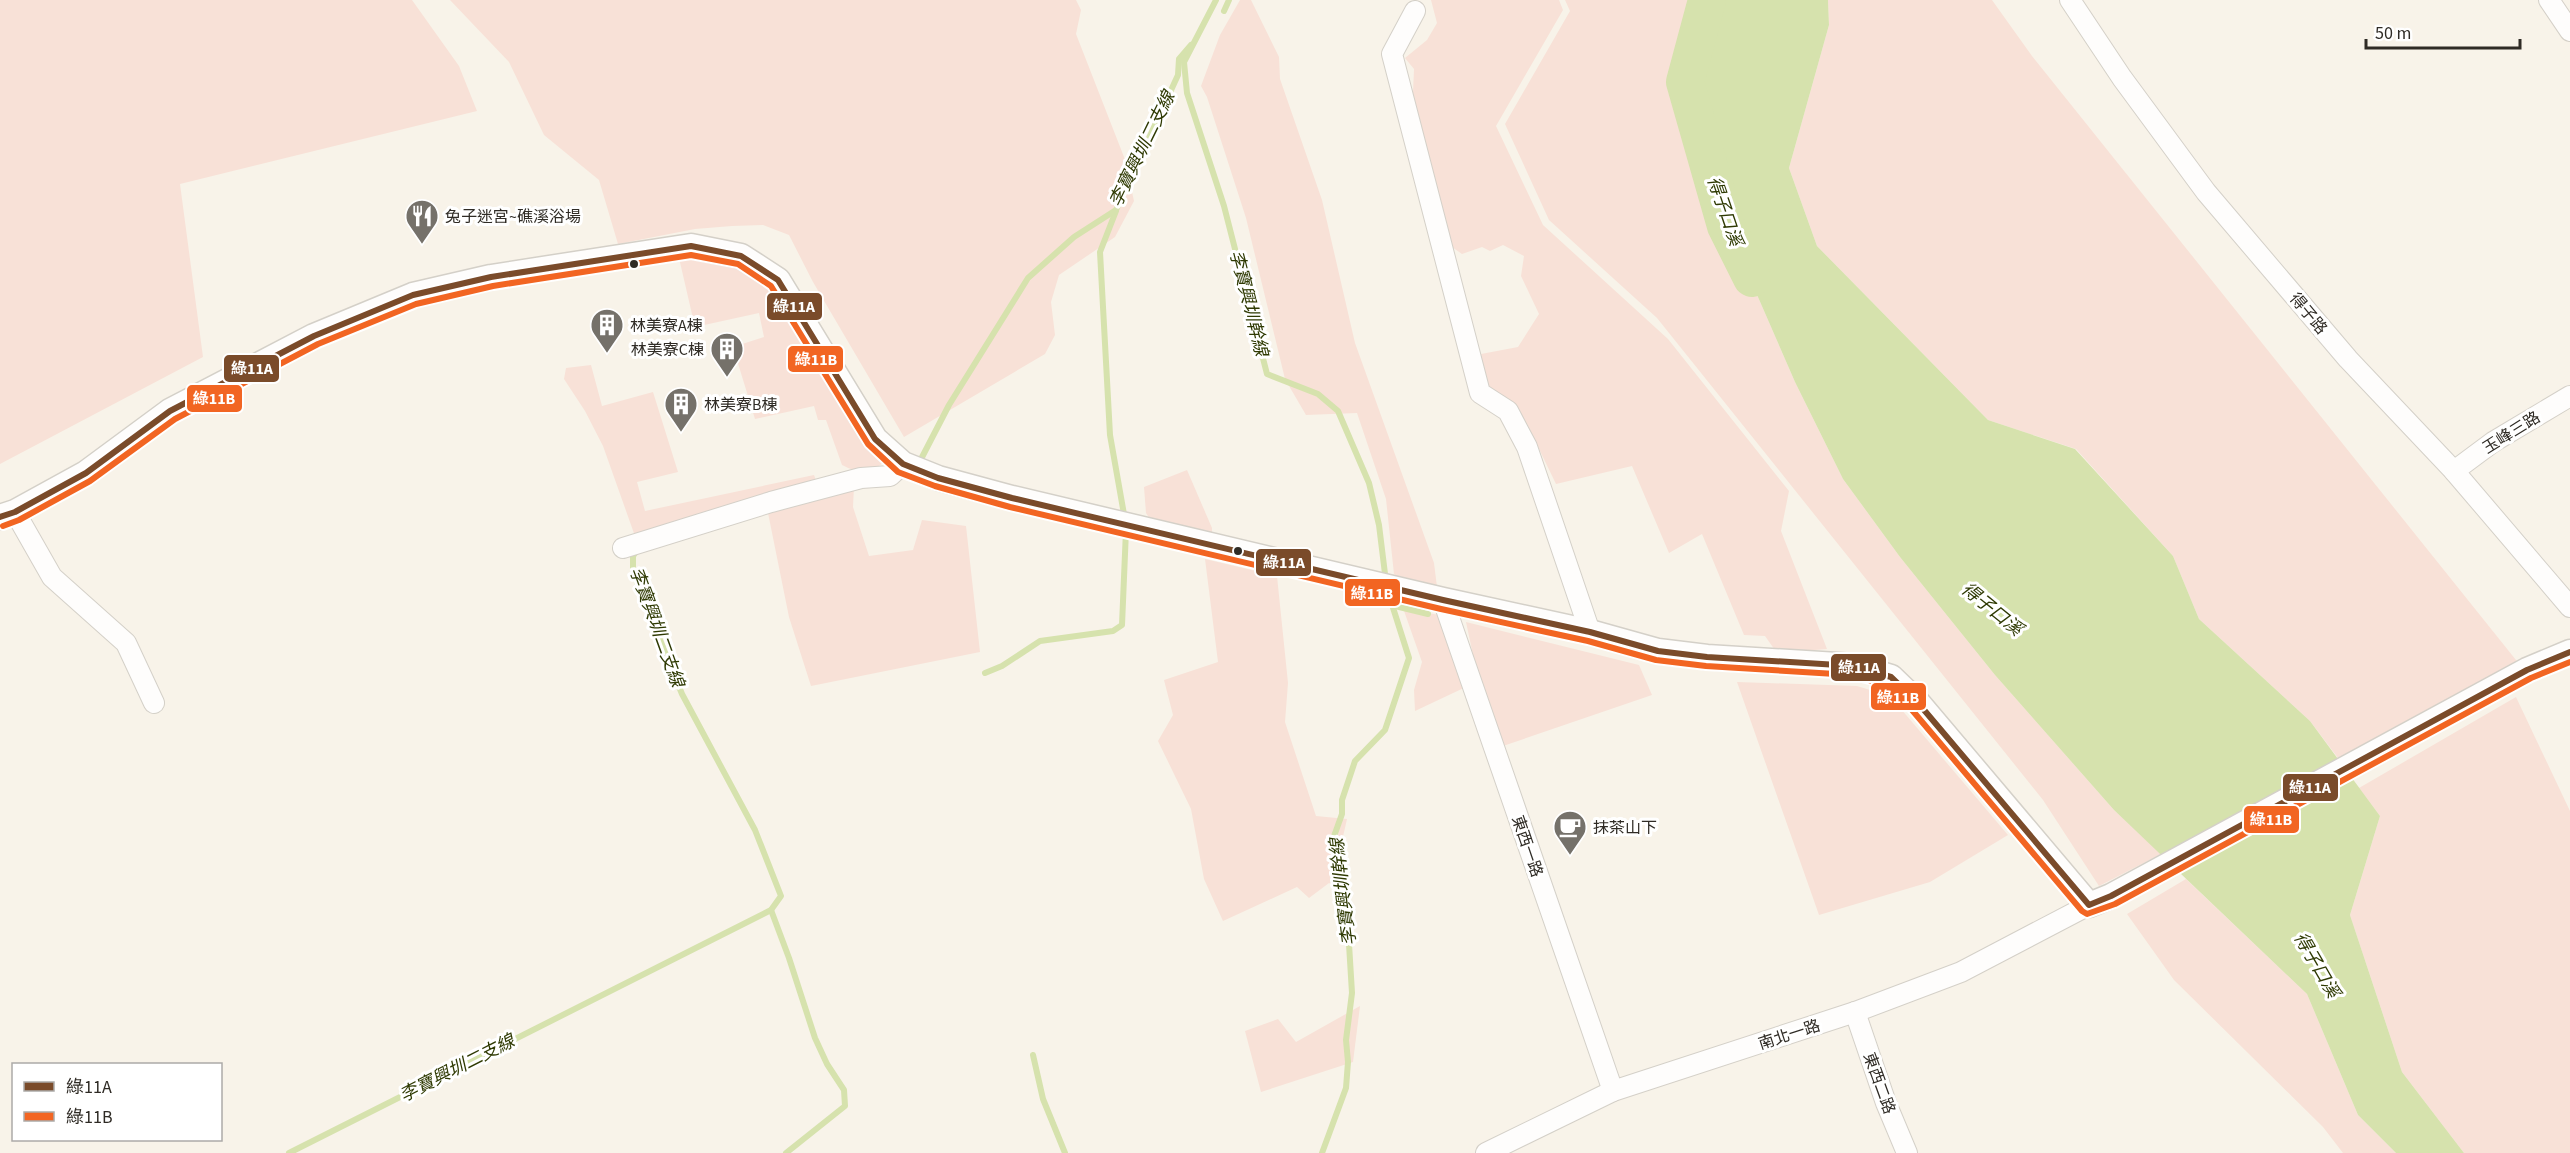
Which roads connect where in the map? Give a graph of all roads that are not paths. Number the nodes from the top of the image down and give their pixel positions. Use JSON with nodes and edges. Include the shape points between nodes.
{"nodes":[{"id":1,"x":2070,"y":0,"type":"edge"},
{"id":2,"x":2549,"y":0,"type":"edge"},
{"id":3,"x":1414,"y":11,"type":"dead end"},
{"id":4,"x":2570,"y":31,"type":"edge"},
{"id":5,"x":2570,"y":396,"type":"edge"},
{"id":6,"x":903,"y":464,"type":"junction"},
{"id":7,"x":2454,"y":471,"type":"junction"},
{"id":8,"x":7,"y":514,"type":"edge"},
{"id":9,"x":623,"y":548,"type":"dead end"},
{"id":10,"x":1443,"y":600,"type":"junction"},
{"id":11,"x":2570,"y":607,"type":"edge"},
{"id":12,"x":1590,"y":632,"type":"junction"},
{"id":13,"x":2570,"y":652,"type":"edge"},
{"id":14,"x":154,"y":703,"type":"dead end"},
{"id":15,"x":2100,"y":900,"type":"junction"},
{"id":16,"x":1855,"y":1012,"type":"junction"},
{"id":17,"x":1613,"y":1091,"type":"junction"},
{"id":18,"x":1486,"y":1153,"type":"edge"},
{"id":19,"x":1907,"y":1153,"type":"edge"}],
"edges":[{"from":1,"to":7,"type":"street","name":"得子路","via":[[2121,78],[2205,192],[2348,359]]},
{"from":2,"to":4,"type":"street"},
{"from":3,"to":12,"type":"street","via":[[1392,54],[1480,393],[1508,411],[1527,447]]},
{"from":5,"to":7,"type":"street","name":"玉峰三路","via":[[2493,442]]},
{"from":6,"to":8,"type":"street","via":[[875,439],[778,280],[741,256],[691,246],[491,277],[413,295],[314,336],[170,411],[86,473]]},
{"from":6,"to":9,"type":"street","via":[[890,476],[861,478],[771,502]]},
{"from":6,"to":10,"type":"street","via":[[1012,498]]},
{"from":7,"to":11,"type":"street","name":"得子路"},
{"from":8,"to":14,"type":"street","via":[[52,577],[126,643]]},
{"from":10,"to":12,"type":"street"},
{"from":10,"to":17,"type":"street","name":"東西一路"},
{"from":12,"to":15,"type":"street","via":[[1658,651],[1854,666],[1891,677]]},
{"from":13,"to":15,"type":"street","via":[[2527,670]]},
{"from":15,"to":16,"type":"street","name":"南北一路","via":[[1961,972]]},
{"from":16,"to":17,"type":"street","name":"南北一路"},
{"from":16,"to":19,"type":"street","name":"東西二路"},
{"from":17,"to":18,"type":"street","name":"南北一路"}]}
